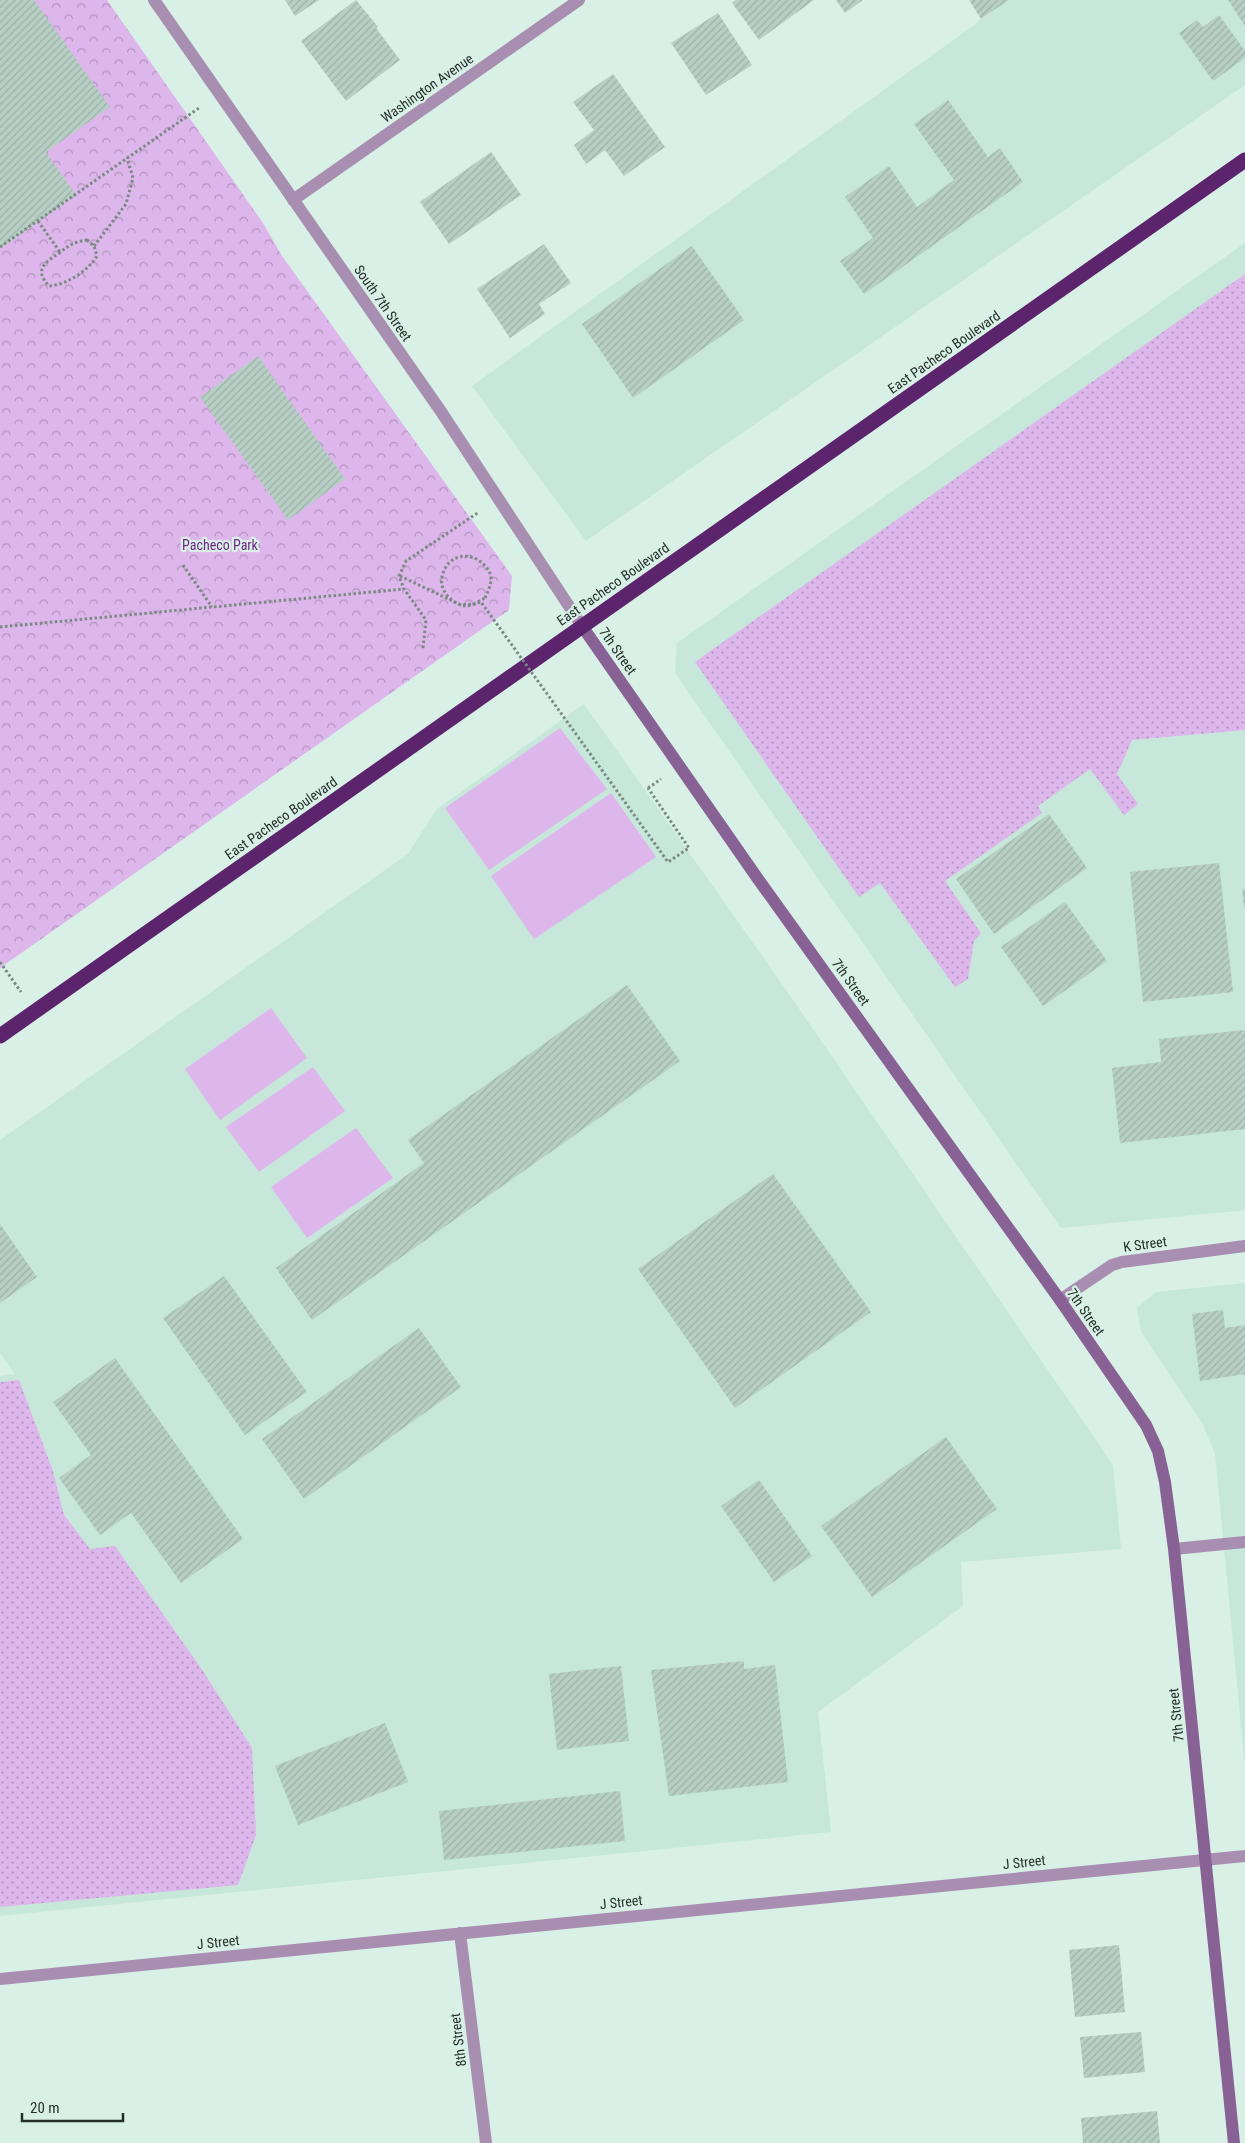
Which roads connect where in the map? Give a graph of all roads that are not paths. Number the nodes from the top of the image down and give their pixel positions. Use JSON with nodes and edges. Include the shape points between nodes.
{"nodes":[{"id":1,"x":154,"y":0,"type":"edge"},
{"id":2,"x":579,"y":0,"type":"edge"},
{"id":3,"x":1245,"y":160,"type":"edge"},
{"id":4,"x":293,"y":200,"type":"junction"},
{"id":5,"x":582,"y":626,"type":"junction"},
{"id":6,"x":0,"y":1036,"type":"edge"},
{"id":7,"x":1245,"y":1246,"type":"edge"},
{"id":8,"x":1060,"y":1300,"type":"junction"},
{"id":9,"x":1245,"y":1542,"type":"edge"},
{"id":10,"x":1174,"y":1549,"type":"junction"},
{"id":11,"x":1245,"y":1856,"type":"edge"},
{"id":12,"x":1206,"y":1860,"type":"junction"},
{"id":13,"x":460,"y":1933,"type":"junction"},
{"id":14,"x":0,"y":1980,"type":"edge"},
{"id":15,"x":486,"y":2143,"type":"edge"},
{"id":16,"x":1234,"y":2143,"type":"edge"}],
"edges":[{"from":1,"to":4,"type":"street","name":"South 7th Street"},
{"from":2,"to":4,"type":"street","name":"Washington Avenue"},
{"from":3,"to":5,"type":"highway","name":"East Pacheco Boulevard"},
{"from":4,"to":5,"type":"street","name":"South 7th Street","via":[[440,410]]},
{"from":5,"to":6,"type":"highway","name":"East Pacheco Boulevard"},
{"from":5,"to":8,"type":"street","name":"7th Street","via":[[758,879]]},
{"from":7,"to":8,"type":"street","name":"K Street","via":[[1122,1262],[1112,1265]]},
{"from":8,"to":10,"type":"street","name":"7th Street","via":[[1146,1425],[1158,1451]]},
{"from":9,"to":10,"type":"street"},
{"from":10,"to":12,"type":"street","name":"7th Street"},
{"from":11,"to":12,"type":"street","name":"J Street"},
{"from":12,"to":13,"type":"street","name":"J Street"},
{"from":12,"to":16,"type":"street","name":"7th Street"},
{"from":13,"to":14,"type":"street","name":"J Street"},
{"from":13,"to":15,"type":"street","name":"8th Street"}]}
